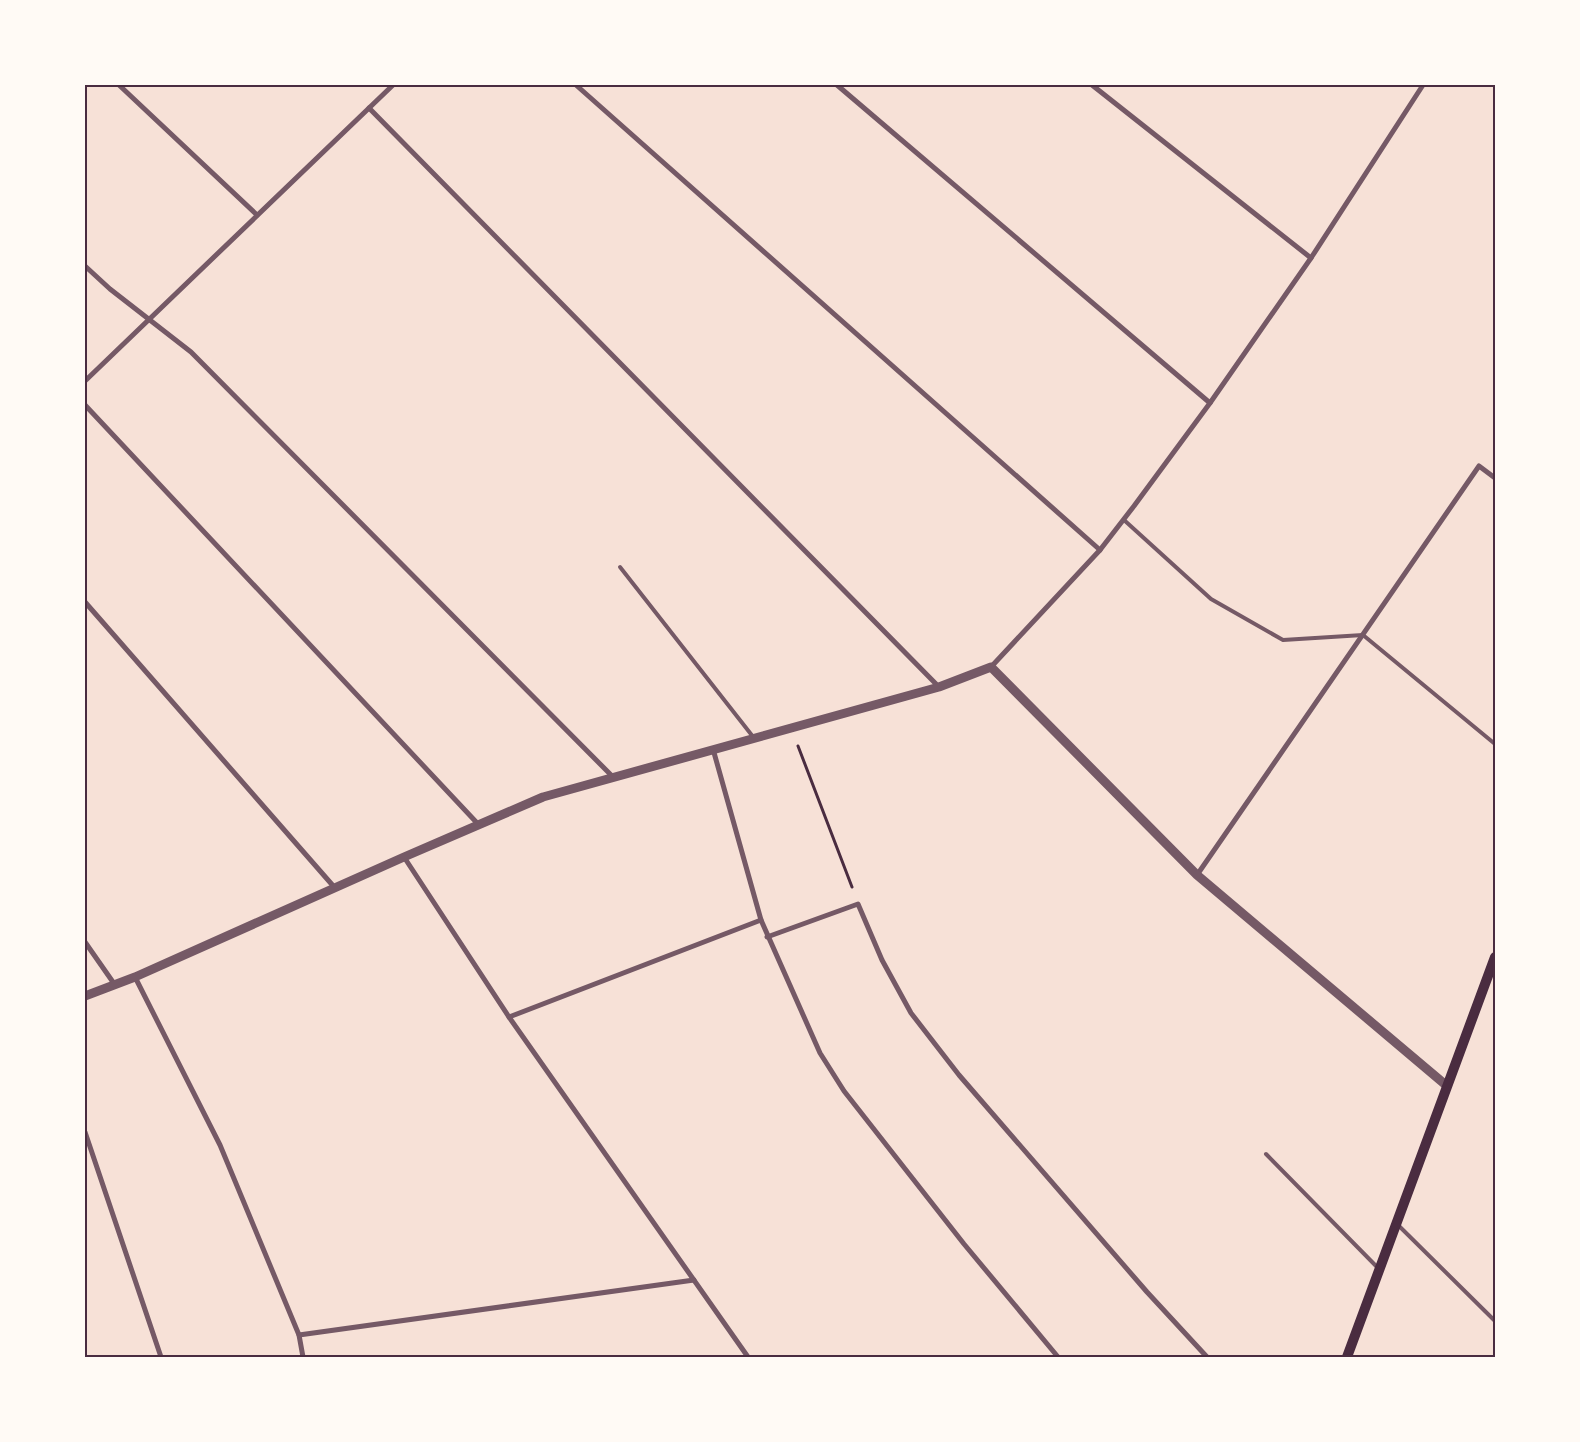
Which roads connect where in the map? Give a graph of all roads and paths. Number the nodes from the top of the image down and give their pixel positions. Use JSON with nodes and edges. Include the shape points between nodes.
{"nodes":[{"id":1,"x":119,"y":85,"type":"edge"},
{"id":2,"x":393,"y":85,"type":"edge"},
{"id":3,"x":576,"y":85,"type":"edge"},
{"id":4,"x":837,"y":85,"type":"edge"},
{"id":5,"x":1092,"y":85,"type":"edge"},
{"id":6,"x":1423,"y":85,"type":"edge"},
{"id":7,"x":369,"y":108,"type":"junction"},
{"id":8,"x":258,"y":215,"type":"junction"},
{"id":9,"x":1311,"y":258,"type":"junction"},
{"id":10,"x":85,"y":266,"type":"edge"},
{"id":11,"x":149,"y":319,"type":"junction"},
{"id":12,"x":85,"y":381,"type":"edge"},
{"id":13,"x":1210,"y":403,"type":"junction"},
{"id":14,"x":85,"y":406,"type":"edge"},
{"id":15,"x":1495,"y":478,"type":"edge"},
{"id":16,"x":1124,"y":520,"type":"junction"},
{"id":17,"x":1100,"y":550,"type":"junction"},
{"id":18,"x":620,"y":568,"type":"dead end"},
{"id":19,"x":85,"y":602,"type":"edge"},
{"id":20,"x":1363,"y":635,"type":"junction"},
{"id":21,"x":991,"y":667,"type":"junction"},
{"id":22,"x":939,"y":687,"type":"junction"},
{"id":23,"x":791,"y":728,"type":"junction"},
{"id":24,"x":754,"y":738,"type":"junction"},
{"id":25,"x":1495,"y":744,"type":"edge"},
{"id":26,"x":713,"y":749,"type":"junction"},
{"id":27,"x":613,"y":777,"type":"junction"},
{"id":28,"x":478,"y":824,"type":"junction"},
{"id":29,"x":404,"y":857,"type":"junction"},
{"id":30,"x":1197,"y":875,"type":"junction"},
{"id":31,"x":335,"y":888,"type":"junction"},
{"id":32,"x":858,"y":904,"type":"junction"},
{"id":33,"x":760,"y":920,"type":"junction"},
{"id":34,"x":768,"y":937,"type":"junction"},
{"id":35,"x":85,"y":942,"type":"edge"},
{"id":36,"x":1495,"y":957,"type":"edge"},
{"id":37,"x":135,"y":977,"type":"junction"},
{"id":38,"x":116,"y":985,"type":"junction"},
{"id":39,"x":85,"y":996,"type":"edge"},
{"id":40,"x":509,"y":1017,"type":"junction"},
{"id":41,"x":1447,"y":1086,"type":"junction"},
{"id":42,"x":85,"y":1132,"type":"edge"},
{"id":43,"x":1266,"y":1154,"type":"dead end"},
{"id":44,"x":1396,"y":1223,"type":"junction"},
{"id":45,"x":1380,"y":1269,"type":"junction"},
{"id":46,"x":694,"y":1280,"type":"junction"},
{"id":47,"x":1495,"y":1321,"type":"edge"},
{"id":48,"x":299,"y":1335,"type":"junction"},
{"id":49,"x":160,"y":1356,"type":"edge"},
{"id":50,"x":303,"y":1357,"type":"edge"},
{"id":51,"x":748,"y":1357,"type":"edge"},
{"id":52,"x":1058,"y":1357,"type":"edge"},
{"id":53,"x":1207,"y":1357,"type":"edge"},
{"id":54,"x":1347,"y":1357,"type":"edge"}],
"edges":[{"from":1,"to":8,"type":"street"},
{"from":2,"to":7,"type":"street"},
{"from":3,"to":17,"type":"street"},
{"from":4,"to":13,"type":"street"},
{"from":5,"to":9,"type":"street"},
{"from":6,"to":9,"type":"street"},
{"from":7,"to":8,"type":"street"},
{"from":7,"to":22,"type":"street"},
{"from":8,"to":11,"type":"street"},
{"from":9,"to":13,"type":"street"},
{"from":10,"to":11,"type":"street"},
{"from":11,"to":12,"type":"street"},
{"from":11,"to":27,"type":"street","via":[[191,352]]},
{"from":13,"to":16,"type":"street"},
{"from":14,"to":28,"type":"street"},
{"from":15,"to":20,"type":"street","via":[[1479,466]]},
{"from":16,"to":17,"type":"street"},
{"from":16,"to":20,"type":"lane","via":[[1211,599],[1283,640]]},
{"from":17,"to":21,"type":"street"},
{"from":18,"to":24,"type":"lane"},
{"from":19,"to":31,"type":"street"},
{"from":20,"to":25,"type":"lane"},
{"from":20,"to":30,"type":"street"},
{"from":21,"to":22,"type":"street"},
{"from":21,"to":30,"type":"street"},
{"from":22,"to":23,"type":"street"},
{"from":23,"to":24,"type":"street"},
{"from":23,"to":32,"type":"path"},
{"from":24,"to":26,"type":"street"},
{"from":26,"to":27,"type":"street"},
{"from":26,"to":33,"type":"street"},
{"from":27,"to":28,"type":"street","via":[[543,797]]},
{"from":28,"to":29,"type":"street"},
{"from":29,"to":31,"type":"street"},
{"from":29,"to":40,"type":"street"},
{"from":30,"to":41,"type":"street"},
{"from":31,"to":37,"type":"street"},
{"from":32,"to":34,"type":"street"},
{"from":32,"to":53,"type":"street","via":[[882,960],[911,1013],[959,1074]]},
{"from":33,"to":34,"type":"street"},
{"from":33,"to":40,"type":"street"},
{"from":34,"to":52,"type":"street","via":[[820,1053],[844,1091]]},
{"from":35,"to":38,"type":"street"},
{"from":36,"to":41,"type":"main road"},
{"from":37,"to":38,"type":"street"},
{"from":37,"to":48,"type":"street","via":[[220,1144]]},
{"from":38,"to":39,"type":"street"},
{"from":40,"to":46,"type":"street"},
{"from":41,"to":44,"type":"main road"},
{"from":42,"to":49,"type":"street"},
{"from":43,"to":45,"type":"lane"},
{"from":44,"to":45,"type":"main road"},
{"from":44,"to":47,"type":"lane"},
{"from":45,"to":54,"type":"main road"},
{"from":46,"to":48,"type":"street"},
{"from":46,"to":51,"type":"street"},
{"from":48,"to":50,"type":"street"}]}
